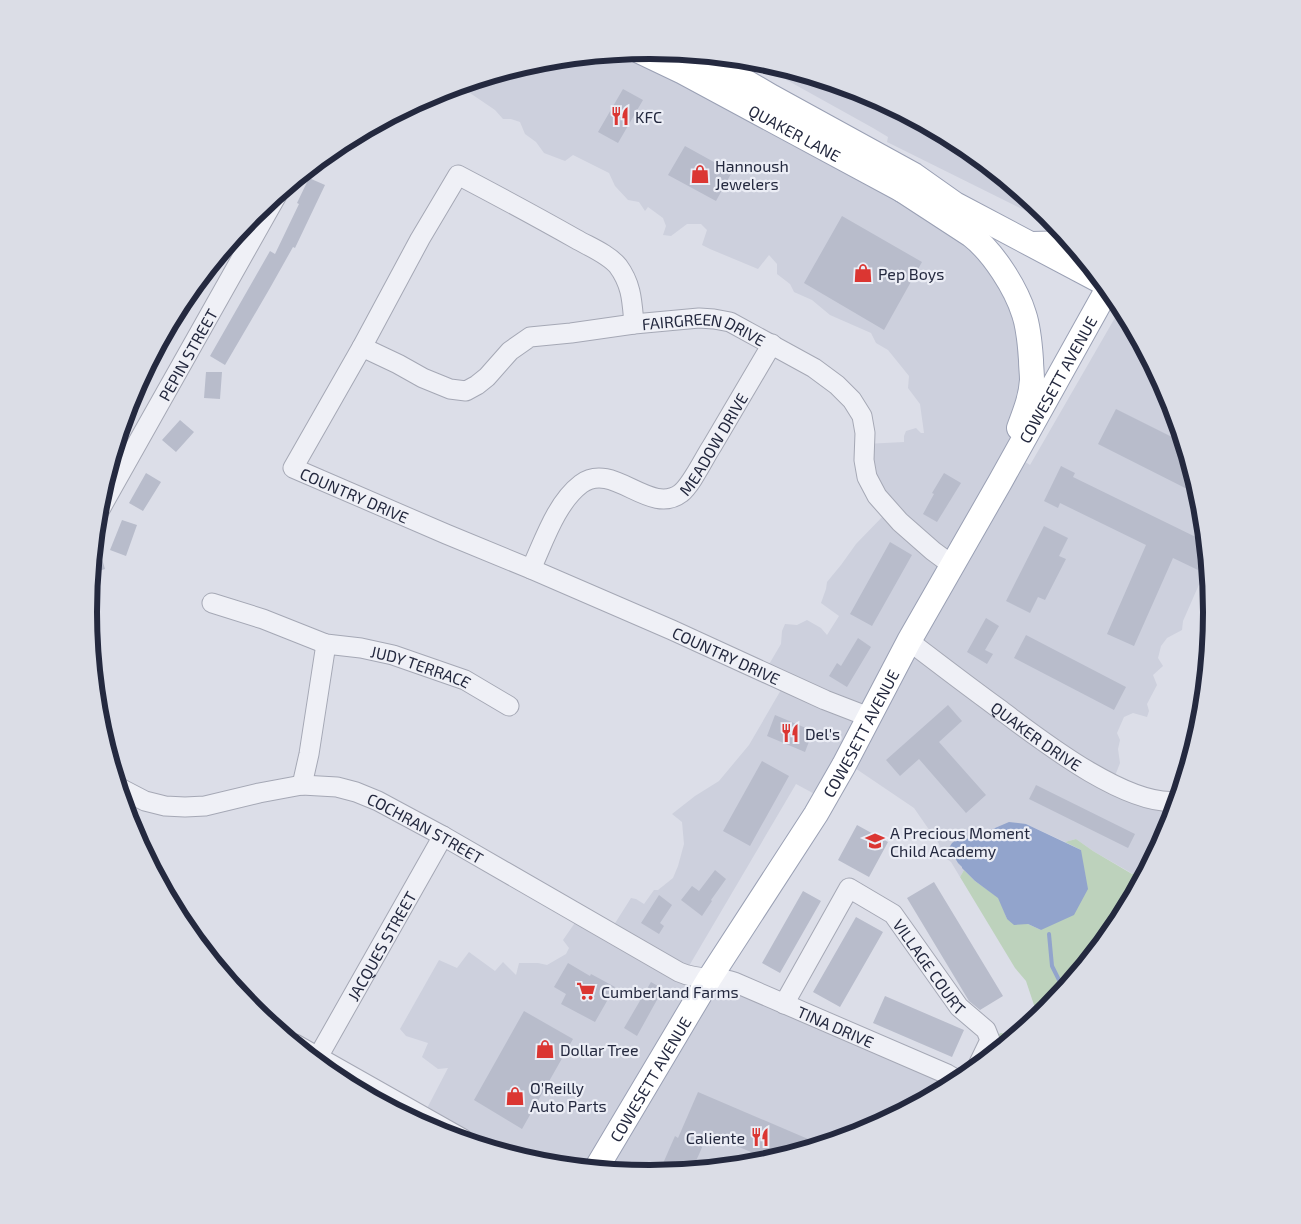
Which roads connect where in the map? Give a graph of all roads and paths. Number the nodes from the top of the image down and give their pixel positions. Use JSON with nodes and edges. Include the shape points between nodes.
{"nodes":[{"id":1,"x":656,"y":59,"type":"edge"},
{"id":2,"x":712,"y":62,"type":"edge"},
{"id":3,"x":902,"y":190,"type":"junction"},
{"id":4,"x":955,"y":204,"type":"junction"},
{"id":5,"x":266,"y":214,"type":"edge"},
{"id":6,"x":1063,"y":243,"type":"edge"},
{"id":7,"x":1030,"y":244,"type":"junction"},
{"id":8,"x":1089,"y":275,"type":"edge"},
{"id":9,"x":1104,"y":295,"type":"edge"},
{"id":10,"x":634,"y":324,"type":"junction"},
{"id":11,"x":772,"y":344,"type":"junction"},
{"id":12,"x":362,"y":347,"type":"junction"},
{"id":13,"x":1000,"y":482,"type":"junction"},
{"id":14,"x":111,"y":489,"type":"edge"},
{"id":15,"x":952,"y":565,"type":"junction"},
{"id":16,"x":531,"y":569,"type":"junction"},
{"id":17,"x":212,"y":602,"type":"dead end"},
{"id":18,"x":909,"y":642,"type":"junction"},
{"id":19,"x":326,"y":644,"type":"junction"},
{"id":20,"x":510,"y":706,"type":"dead end"},
{"id":21,"x":868,"y":717,"type":"junction"},
{"id":22,"x":302,"y":785,"type":"junction"},
{"id":23,"x":128,"y":792,"type":"edge"},
{"id":24,"x":1170,"y":802,"type":"edge"},
{"id":25,"x":443,"y":836,"type":"junction"},
{"id":26,"x":709,"y":979,"type":"junction"},
{"id":27,"x":784,"y":1004,"type":"junction"},
{"id":28,"x":983,"y":1054,"type":"edge"},
{"id":29,"x":319,"y":1055,"type":"edge"},
{"id":30,"x":338,"y":1069,"type":"edge"},
{"id":31,"x":951,"y":1076,"type":"edge"},
{"id":32,"x":411,"y":1110,"type":"edge"},
{"id":33,"x":600,"y":1163,"type":"edge"}],
"edges":[{"from":1,"to":3,"type":"main road","name":"QUAKER LANE"},
{"from":2,"to":4,"type":"main road","name":"QUAKER LANE","via":[[914,174]]},
{"from":3,"to":4,"type":"main road","name":"QUAKER LANE"},
{"from":3,"to":13,"type":"main road","via":[[980,242],[1003,272],[1024,314],[1029,332],[1032,379],[1028,402]]},
{"from":4,"to":7,"type":"main road","name":"QUAKER LANE"},
{"from":5,"to":14,"type":"street","name":"PEPIN STREET"},
{"from":6,"to":7,"type":"main road"},
{"from":7,"to":8,"type":"main road","name":"QUAKER LANE"},
{"from":9,"to":13,"type":"main road","name":"COWESETT AVENUE"},
{"from":10,"to":11,"type":"street","name":"FAIRGREEN DRIVE","via":[[714,319],[730,322]]},
{"from":10,"to":12,"type":"street","name":"FAIRGREEN DRIVE","via":[[530,337],[510,350],[477,385],[466,391],[450,389],[423,378]]},
{"from":10,"to":12,"type":"street","name":"COUNTRY DRIVE","via":[[632,295],[627,280],[614,263],[458,175]]},
{"from":11,"to":15,"type":"street","name":"FAIRGREEN DRIVE","via":[[814,368],[852,400],[862,416],[867,477],[877,496],[900,522]]},
{"from":11,"to":16,"type":"street","name":"MEADOW DRIVE","via":[[681,493],[673,497],[653,498],[606,478],[592,478],[568,498],[554,519]]},
{"from":12,"to":16,"type":"street","name":"COUNTRY DRIVE","via":[[293,468]]},
{"from":13,"to":15,"type":"main road","name":"COWESETT AVENUE"},
{"from":15,"to":18,"type":"main road","name":"COWESETT AVENUE"},
{"from":16,"to":21,"type":"street","name":"COUNTRY DRIVE"},
{"from":17,"to":19,"type":"street","name":"JUDY TERRACE"},
{"from":18,"to":21,"type":"main road","name":"COWESETT AVENUE"},
{"from":18,"to":24,"type":"street","name":"QUAKER DRIVE","via":[[1022,727],[1088,771],[1120,788]]},
{"from":19,"to":20,"type":"street","name":"JUDY TERRACE","via":[[393,655],[465,680]]},
{"from":19,"to":22,"type":"street"},
{"from":21,"to":26,"type":"main road","name":"COWESETT AVENUE","via":[[816,814]]},
{"from":22,"to":23,"type":"street","name":"COCHRAN STREET","via":[[205,806],[186,807],[145,801]]},
{"from":22,"to":25,"type":"street","name":"COCHRAN STREET","via":[[337,787],[356,792]]},
{"from":25,"to":26,"type":"street","name":"COCHRAN STREET","via":[[679,972]]},
{"from":25,"to":29,"type":"street","name":"JACQUES STREET"},
{"from":26,"to":27,"type":"street","name":"TINA DRIVE","via":[[728,980]]},
{"from":26,"to":33,"type":"main road","name":"COWESETT AVENUE"},
{"from":27,"to":28,"type":"street","name":"VILLAGE COURT","via":[[849,888],[893,914],[959,1007],[986,1030],[990,1040]]},
{"from":27,"to":31,"type":"street","name":"TINA DRIVE"},
{"from":30,"to":32,"type":"street"}]}
